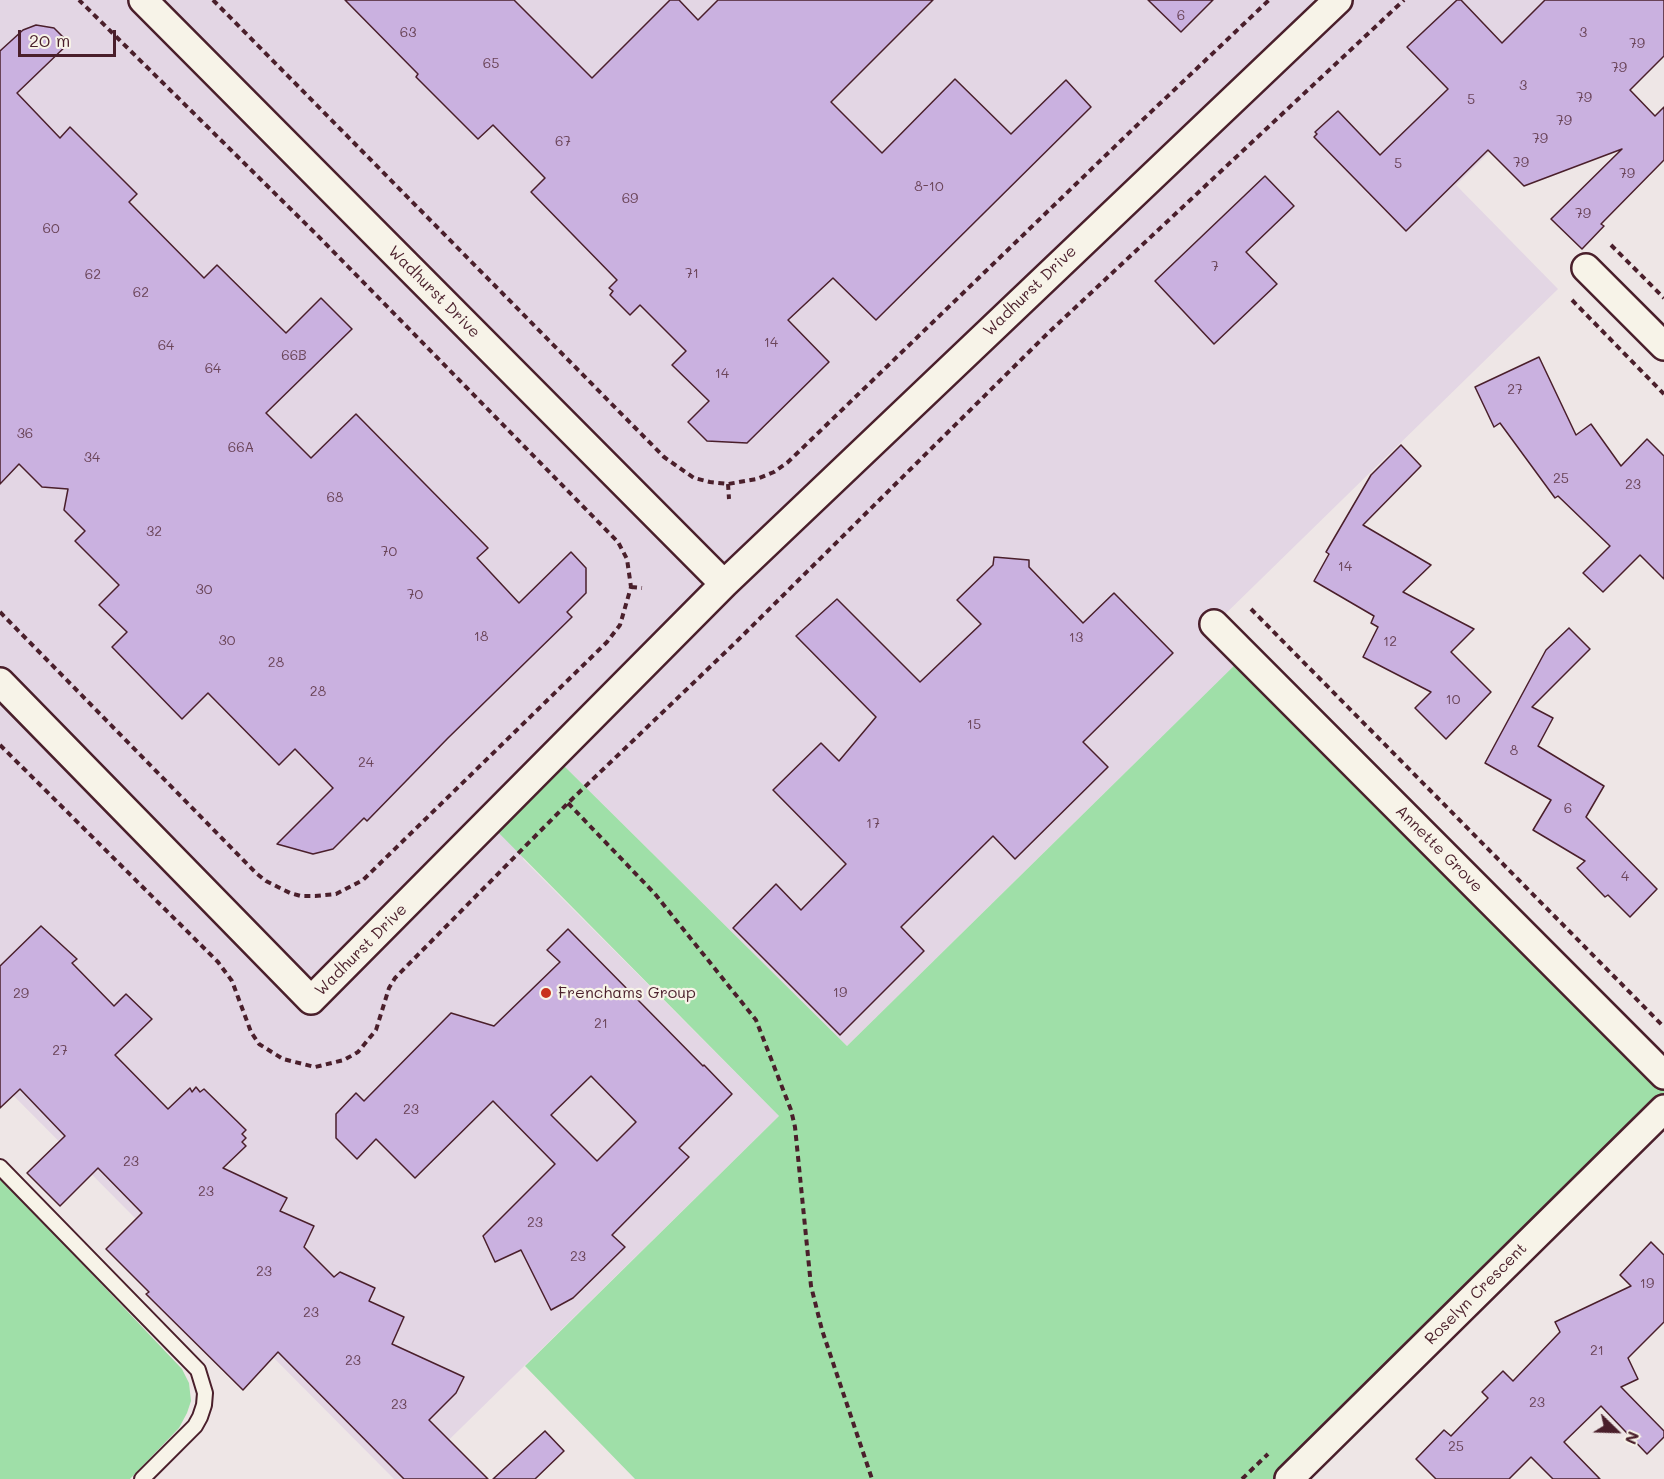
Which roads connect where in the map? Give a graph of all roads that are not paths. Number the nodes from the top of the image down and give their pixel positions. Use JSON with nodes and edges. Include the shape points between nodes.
{"nodes":[{"id":1,"x":143,"y":0,"type":"edge"},
{"id":2,"x":1338,"y":0,"type":"edge"},
{"id":3,"x":1586,"y":268,"type":"dead end"},
{"id":4,"x":1664,"y":346,"type":"edge"},
{"id":5,"x":724,"y":584,"type":"junction"},
{"id":6,"x":1214,"y":624,"type":"dead end"},
{"id":7,"x":0,"y":682,"type":"edge"},
{"id":8,"x":1664,"y":1075,"type":"edge"},
{"id":9,"x":1664,"y":1109,"type":"edge"},
{"id":10,"x":0,"y":1167,"type":"edge"},
{"id":11,"x":142,"y":1479,"type":"edge"},
{"id":12,"x":1289,"y":1479,"type":"edge"}],
"edges":[{"from":1,"to":5,"type":"street","name":"Wadhurst Drive"},
{"from":2,"to":5,"type":"street","name":"Wadhurst Drive"},
{"from":3,"to":4,"type":"street"},
{"from":5,"to":7,"type":"street","name":"Wadhurst Drive","via":[[311,1000]]},
{"from":6,"to":8,"type":"street","name":"Annette Grove"},
{"from":9,"to":12,"type":"street","name":"Roselyn Crescent"},
{"from":10,"to":11,"type":"lane","via":[[198,1370],[205,1393],[200,1417]]}]}
